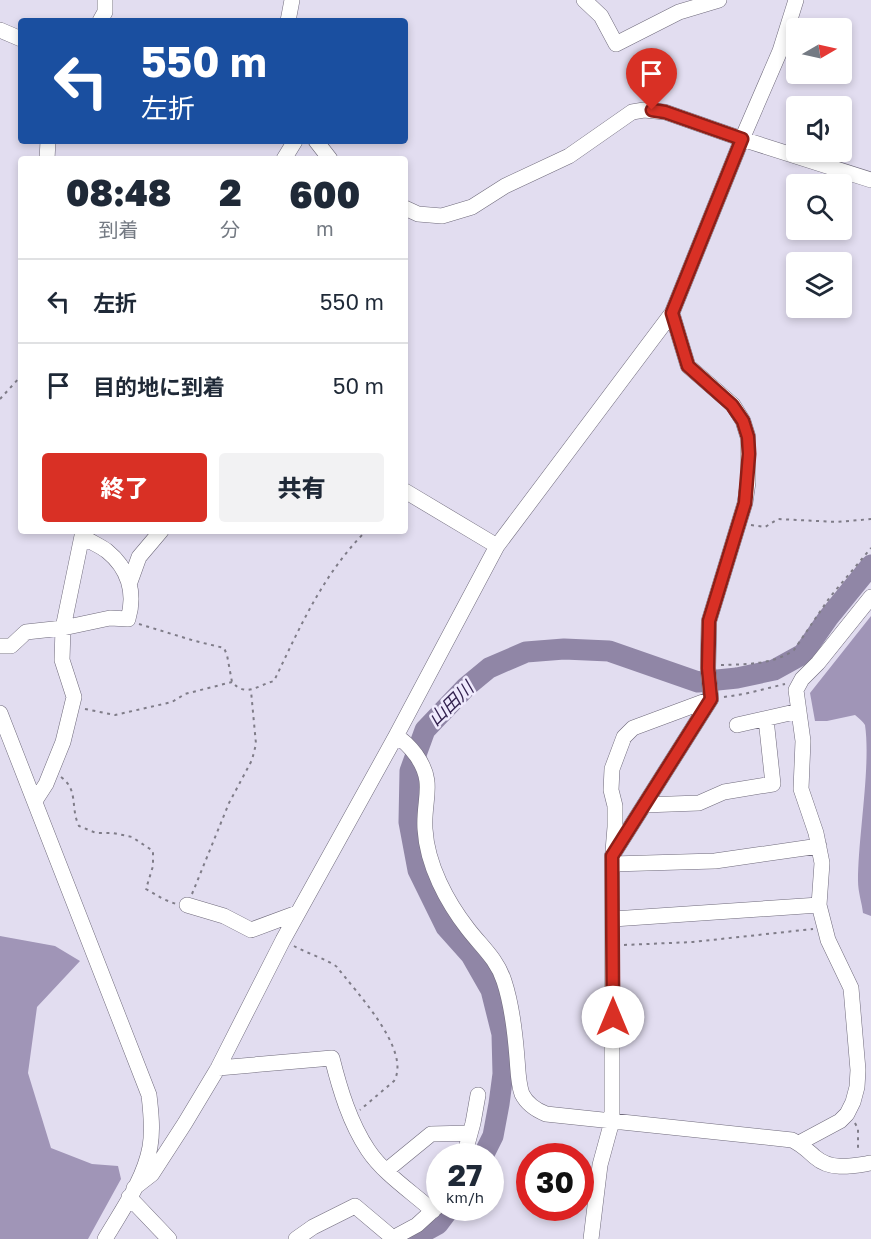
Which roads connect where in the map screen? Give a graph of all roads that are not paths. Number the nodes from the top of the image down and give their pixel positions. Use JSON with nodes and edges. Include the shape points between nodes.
{"nodes":[{"id":1,"x":105,"y":0,"type":"edge"},
{"id":2,"x":292,"y":0,"type":"edge"},
{"id":3,"x":584,"y":0,"type":"edge"},
{"id":4,"x":719,"y":0,"type":"edge"},
{"id":5,"x":796,"y":0,"type":"edge"},
{"id":6,"x":102,"y":18,"type":"edge"},
{"id":7,"x":289,"y":18,"type":"edge"},
{"id":8,"x":0,"y":30,"type":"edge"},
{"id":9,"x":18,"y":38,"type":"edge"},
{"id":10,"x":742,"y":139,"type":"junction"},
{"id":11,"x":318,"y":144,"type":"edge"},
{"id":12,"x":328,"y":156,"type":"edge"},
{"id":13,"x":871,"y":180,"type":"edge"},
{"id":14,"x":408,"y":209,"type":"edge"},
{"id":15,"x":672,"y":313,"type":"junction"},
{"id":16,"x":408,"y":493,"type":"edge"},
{"id":17,"x":87,"y":534,"type":"edge"},
{"id":18,"x":88,"y":534,"type":"edge"},
{"id":19,"x":158,"y":534,"type":"edge"},
{"id":20,"x":497,"y":546,"type":"junction"},
{"id":21,"x":130,"y":582,"type":"junction"},
{"id":22,"x":871,"y":597,"type":"edge"},
{"id":23,"x":63,"y":628,"type":"junction"},
{"id":24,"x":0,"y":646,"type":"edge"},
{"id":25,"x":710,"y":697,"type":"junction"},
{"id":26,"x":799,"y":711,"type":"junction"},
{"id":27,"x":0,"y":713,"type":"edge"},
{"id":28,"x":766,"y":719,"type":"junction"},
{"id":29,"x":737,"y":725,"type":"dead end"},
{"id":30,"x":396,"y":736,"type":"junction"},
{"id":31,"x":35,"y":801,"type":"junction"},
{"id":32,"x":644,"y":805,"type":"junction"},
{"id":33,"x":819,"y":846,"type":"junction"},
{"id":34,"x":612,"y":860,"type":"junction"},
{"id":35,"x":187,"y":905,"type":"road end"},
{"id":36,"x":819,"y":905,"type":"junction"},
{"id":37,"x":297,"y":913,"type":"junction"},
{"id":38,"x":613,"y":919,"type":"junction"},
{"id":39,"x":218,"y":1068,"type":"junction"},
{"id":40,"x":478,"y":1095,"type":"dead end"},
{"id":41,"x":612,"y":1121,"type":"junction"},
{"id":42,"x":470,"y":1134,"type":"junction"},
{"id":43,"x":468,"y":1143,"type":"edge"},
{"id":44,"x":799,"y":1143,"type":"junction"},
{"id":45,"x":865,"y":1164,"type":"edge"},
{"id":46,"x":387,"y":1170,"type":"junction"},
{"id":47,"x":132,"y":1193,"type":"junction"},
{"id":48,"x":426,"y":1200,"type":"edge"},
{"id":49,"x":426,"y":1217,"type":"edge"},
{"id":50,"x":392,"y":1238,"type":"edge"},
{"id":51,"x":105,"y":1239,"type":"edge"},
{"id":52,"x":169,"y":1239,"type":"edge"},
{"id":53,"x":296,"y":1239,"type":"edge"},
{"id":54,"x":591,"y":1239,"type":"edge"}],
"edges":[{"from":1,"to":6,"type":"street"},
{"from":2,"to":7,"type":"street"},
{"from":3,"to":4,"type":"street","via":[[601,16],[616,44],[679,12]]},
{"from":5,"to":10,"type":"street","via":[[780,51]]},
{"from":8,"to":9,"type":"street"},
{"from":10,"to":13,"type":"street"},
{"from":10,"to":14,"type":"street","via":[[665,112],[638,110],[569,156],[505,186],[466,210],[431,216]]},
{"from":10,"to":15,"type":"street"},
{"from":11,"to":12,"type":"street"},
{"from":15,"to":20,"type":"street"},
{"from":15,"to":25,"type":"street","via":[[688,366],[739,413],[746,428],[749,454],[745,503],[709,621]]},
{"from":16,"to":20,"type":"street"},
{"from":17,"to":23,"type":"street"},
{"from":18,"to":21,"type":"street","via":[[127,573]]},
{"from":19,"to":21,"type":"street","via":[[139,557]]},
{"from":20,"to":30,"type":"street"},
{"from":21,"to":23,"type":"street","via":[[128,619],[94,620]]},
{"from":22,"to":26,"type":"street","via":[[802,679],[796,690]]},
{"from":23,"to":24,"type":"street","via":[[26,632],[11,646]]},
{"from":23,"to":31,"type":"street","via":[[62,660],[73,693],[71,706],[63,742]]},
{"from":25,"to":32,"type":"street"},
{"from":25,"to":34,"type":"street","via":[[633,728],[624,737],[612,769]]},
{"from":26,"to":28,"type":"street"},
{"from":26,"to":33,"type":"street","via":[[804,741],[801,789]]},
{"from":27,"to":31,"type":"street"},
{"from":28,"to":29,"type":"street"},
{"from":28,"to":32,"type":"street","via":[[773,784],[724,792],[699,803]]},
{"from":30,"to":37,"type":"street"},
{"from":30,"to":41,"type":"street","via":[[408,745],[427,773],[426,839],[442,885],[452,907],[493,957],[503,979],[525,1099],[546,1113]]},
{"from":31,"to":47,"type":"street","via":[[149,1095],[150,1147]]},
{"from":32,"to":34,"type":"street"},
{"from":33,"to":34,"type":"street","via":[[715,861]]},
{"from":33,"to":36,"type":"street"},
{"from":34,"to":38,"type":"street"},
{"from":35,"to":37,"type":"street","via":[[224,916],[251,930]]},
{"from":36,"to":38,"type":"street"},
{"from":36,"to":44,"type":"street","via":[[832,953],[847,979],[853,1000],[857,1087],[847,1114],[840,1121]]},
{"from":37,"to":39,"type":"street"},
{"from":38,"to":41,"type":"street"},
{"from":39,"to":46,"type":"street","via":[[332,1059],[351,1117],[368,1150]]},
{"from":39,"to":47,"type":"street","via":[[152,1174]]},
{"from":40,"to":42,"type":"street"},
{"from":41,"to":44,"type":"street","via":[[783,1138]]},
{"from":41,"to":54,"type":"street","via":[[600,1164]]},
{"from":42,"to":43,"type":"street"},
{"from":42,"to":46,"type":"street","via":[[431,1134]]},
{"from":44,"to":45,"type":"street","via":[[826,1164]]},
{"from":46,"to":48,"type":"street"},
{"from":47,"to":51,"type":"street"},
{"from":47,"to":52,"type":"street"},
{"from":49,"to":50,"type":"street"},
{"from":50,"to":53,"type":"street","via":[[355,1206]]}]}
